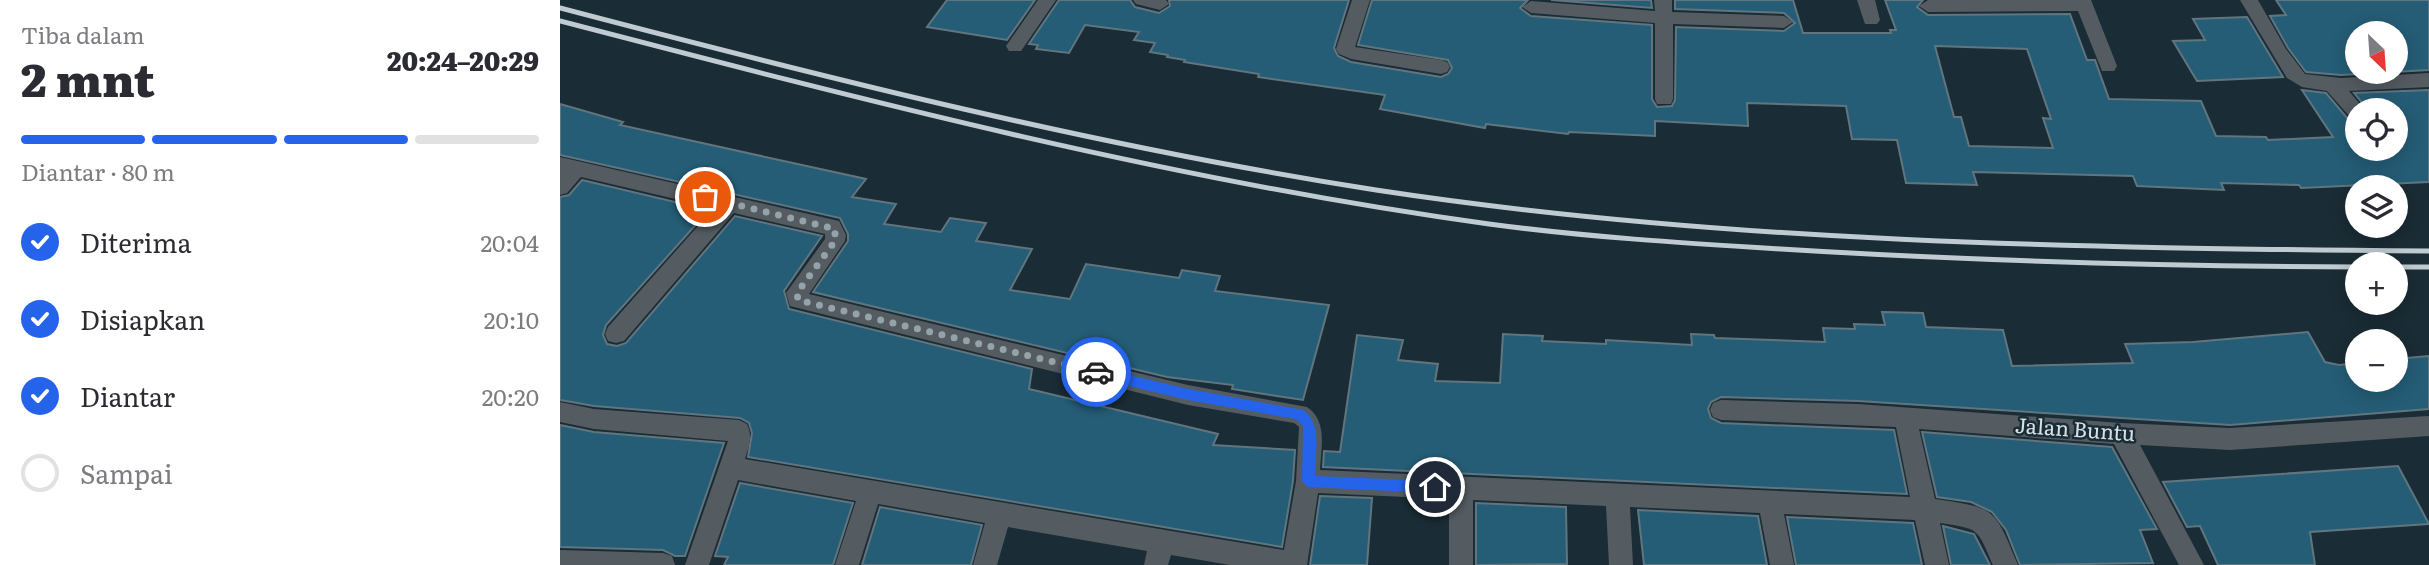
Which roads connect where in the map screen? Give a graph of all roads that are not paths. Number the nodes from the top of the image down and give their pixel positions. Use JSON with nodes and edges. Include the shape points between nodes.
{"nodes":[{"id":1,"x":1047,"y":0,"type":"edge"},
{"id":2,"x":1361,"y":0,"type":"edge"},
{"id":3,"x":1866,"y":0,"type":"edge"},
{"id":4,"x":2249,"y":0,"type":"edge"},
{"id":5,"x":2083,"y":3,"type":"edge"},
{"id":6,"x":1928,"y":6,"type":"dead end"},
{"id":7,"x":1531,"y":7,"type":"dead end"},
{"id":8,"x":1664,"y":9,"type":"edge"},
{"id":9,"x":1871,"y":20,"type":"dead end"},
{"id":10,"x":1784,"y":22,"type":"dead end"},
{"id":11,"x":1014,"y":46,"type":"dead end"},
{"id":12,"x":2108,"y":66,"type":"dead end"},
{"id":13,"x":1441,"y":67,"type":"dead end"},
{"id":14,"x":2429,"y":80,"type":"edge"},
{"id":15,"x":2332,"y":84,"type":"junction"},
{"id":16,"x":1664,"y":99,"type":"dead end"},
{"id":17,"x":2345,"y":99,"type":"edge"},
{"id":18,"x":568,"y":168,"type":"edge"},
{"id":19,"x":560,"y":187,"type":"edge"},
{"id":20,"x":730,"y":203,"type":"junction"},
{"id":21,"x":616,"y":334,"type":"dead end"},
{"id":22,"x":1721,"y":410,"type":"dead end"},
{"id":23,"x":560,"y":412,"type":"edge"},
{"id":24,"x":1905,"y":418,"type":"junction"},
{"id":25,"x":2429,"y":426,"type":"edge"},
{"id":26,"x":2121,"y":434,"type":"junction"},
{"id":27,"x":730,"y":468,"type":"junction"},
{"id":28,"x":1308,"y":481,"type":"junction"},
{"id":29,"x":1461,"y":489,"type":"junction"},
{"id":30,"x":872,"y":490,"type":"junction"},
{"id":31,"x":1617,"y":495,"type":"junction"},
{"id":32,"x":1770,"y":502,"type":"junction"},
{"id":33,"x":1923,"y":509,"type":"junction"},
{"id":34,"x":1000,"y":514,"type":"junction"},
{"id":35,"x":1159,"y":553,"type":"edge"},
{"id":36,"x":2187,"y":555,"type":"edge"},
{"id":37,"x":560,"y":562,"type":"edge"},
{"id":38,"x":1295,"y":564,"type":"edge"},
{"id":39,"x":663,"y":565,"type":"edge"},
{"id":40,"x":697,"y":565,"type":"edge"},
{"id":41,"x":847,"y":565,"type":"edge"},
{"id":42,"x":985,"y":565,"type":"edge"},
{"id":43,"x":1461,"y":565,"type":"edge"},
{"id":44,"x":1621,"y":565,"type":"edge"},
{"id":45,"x":1782,"y":565,"type":"edge"},
{"id":46,"x":1937,"y":565,"type":"edge"},
{"id":47,"x":2006,"y":565,"type":"edge"}],
"edges":[{"from":1,"to":11,"type":"street"},
{"from":2,"to":13,"type":"street","via":[[1345,50]]},
{"from":3,"to":9,"type":"street"},
{"from":4,"to":15,"type":"street","via":[[2294,74],[2305,82]]},
{"from":5,"to":6,"type":"street"},
{"from":5,"to":12,"type":"street"},
{"from":7,"to":8,"type":"street"},
{"from":8,"to":10,"type":"street"},
{"from":8,"to":16,"type":"street"},
{"from":14,"to":15,"type":"street"},
{"from":15,"to":17,"type":"street"},
{"from":18,"to":19,"type":"street"},
{"from":18,"to":20,"type":"street"},
{"from":20,"to":21,"type":"street"},
{"from":20,"to":28,"type":"street","via":[[835,229],[835,241],[797,293],[798,300],[1188,395],[1299,414],[1310,426]]},
{"from":22,"to":24,"type":"street","name":"Jalan Buntu"},
{"from":23,"to":27,"type":"street","via":[[594,419],[736,429],[741,434]]},
{"from":24,"to":26,"type":"street","name":"Jalan Buntu"},
{"from":24,"to":33,"type":"street"},
{"from":25,"to":26,"type":"street","name":"Jalan Buntu","via":[[2230,439]]},
{"from":26,"to":36,"type":"street"},
{"from":27,"to":30,"type":"street"},
{"from":27,"to":40,"type":"street"},
{"from":28,"to":29,"type":"street"},
{"from":28,"to":38,"type":"street"},
{"from":29,"to":31,"type":"street"},
{"from":29,"to":43,"type":"street"},
{"from":30,"to":34,"type":"street"},
{"from":30,"to":41,"type":"street"},
{"from":31,"to":32,"type":"street"},
{"from":31,"to":44,"type":"street"},
{"from":32,"to":33,"type":"street"},
{"from":32,"to":45,"type":"street"},
{"from":33,"to":46,"type":"street"},
{"from":33,"to":47,"type":"street","via":[[1979,517]]},
{"from":34,"to":35,"type":"street"},
{"from":34,"to":42,"type":"street"},
{"from":35,"to":38,"type":"street"},
{"from":37,"to":39,"type":"street"}]}
